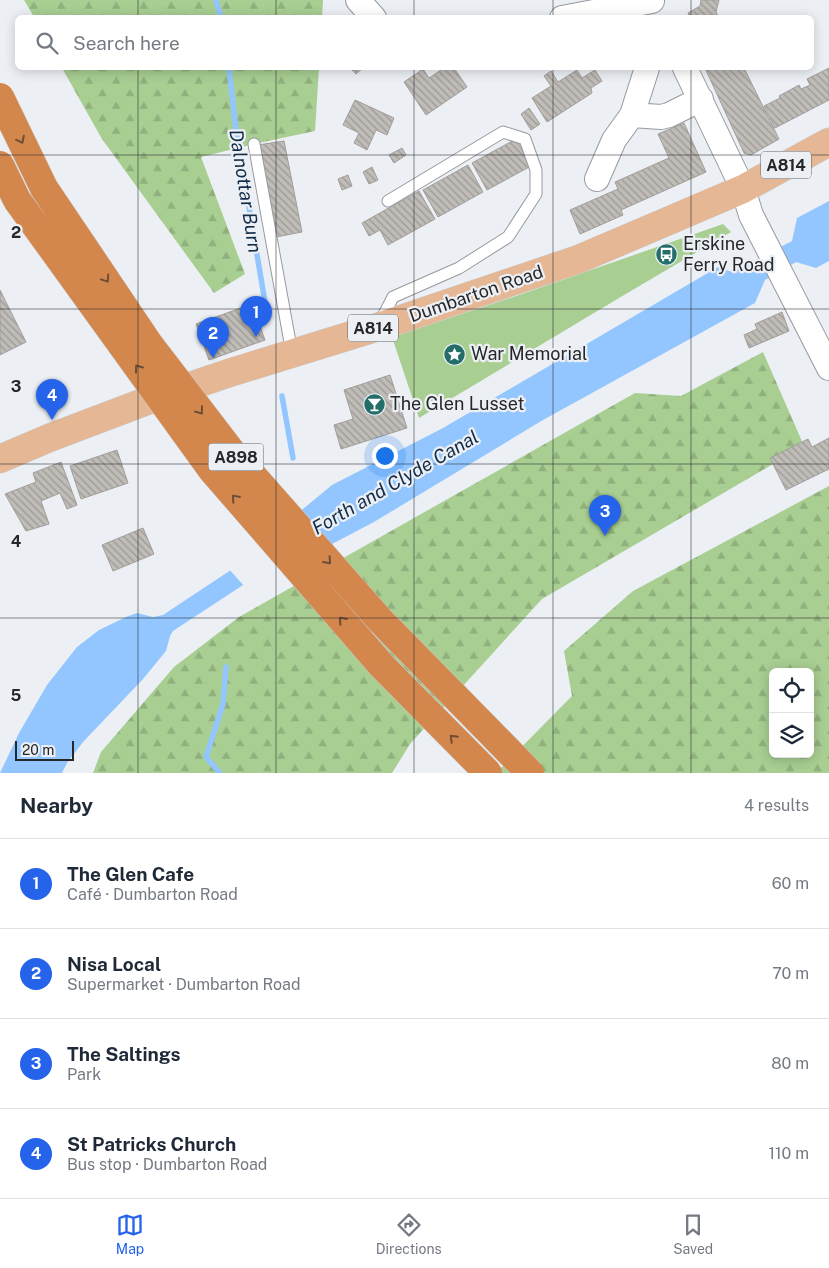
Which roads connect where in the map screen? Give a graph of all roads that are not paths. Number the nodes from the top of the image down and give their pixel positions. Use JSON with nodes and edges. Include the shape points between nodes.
{"nodes":[{"id":1,"x":358,"y":0,"type":"edge"},
{"id":2,"x":652,"y":0,"type":"edge"},
{"id":3,"x":371,"y":15,"type":"edge"},
{"id":4,"x":577,"y":15,"type":"edge"},
{"id":5,"x":659,"y":15,"type":"edge"},
{"id":6,"x":646,"y":70,"type":"edge"},
{"id":7,"x":686,"y":70,"type":"edge"},
{"id":8,"x":0,"y":97,"type":"edge"},
{"id":9,"x":701,"y":99,"type":"junction"},
{"id":10,"x":632,"y":115,"type":"junction"},
{"id":11,"x":829,"y":142,"type":"edge"},
{"id":12,"x":254,"y":144,"type":"dead end"},
{"id":13,"x":0,"y":165,"type":"edge"},
{"id":14,"x":597,"y":179,"type":"dead end"},
{"id":15,"x":743,"y":189,"type":"junction"},
{"id":16,"x":388,"y":201,"type":"dead end"},
{"id":17,"x":378,"y":327,"type":"junction"},
{"id":18,"x":292,"y":353,"type":"junction"},
{"id":19,"x":829,"y":368,"type":"edge"},
{"id":20,"x":0,"y":459,"type":"edge"},
{"id":21,"x":488,"y":773,"type":"edge"},
{"id":22,"x":530,"y":773,"type":"edge"}],
"edges":[{"from":1,"to":3,"type":"street"},
{"from":2,"to":4,"type":"street"},
{"from":2,"to":5,"type":"street"},
{"from":6,"to":10,"type":"street"},
{"from":7,"to":9,"type":"street"},
{"from":8,"to":22,"type":"highway","number":"A898","one_way":true,"bridge":true,"via":[[44,188],[149,344],[231,451],[380,620]]},
{"from":9,"to":10,"type":"street","via":[[661,117]]},
{"from":9,"to":15,"type":"street"},
{"from":10,"to":14,"type":"street","via":[[614,140]]},
{"from":11,"to":15,"type":"main road","name":"Dumbarton Road","number":"A814"},
{"from":12,"to":18,"type":"lane"},
{"from":21,"to":13,"type":"highway","number":"A898","one_way":true,"bridge":true,"via":[[382,666],[212,470],[17,200]]},
{"from":15,"to":17,"type":"main road","name":"Dumbarton Road","number":"A814","via":[[578,259]]},
{"from":15,"to":19,"type":"street","via":[[752,218]]},
{"from":16,"to":17,"type":"lane","via":[[503,132],[525,138],[536,170],[536,194],[508,236],[459,268],[393,297]]},
{"from":17,"to":18,"type":"main road","name":"Dumbarton Road","number":"A814"},
{"from":18,"to":20,"type":"main road","name":"Dumbarton Road","number":"A814","via":[[152,399]]}]}
